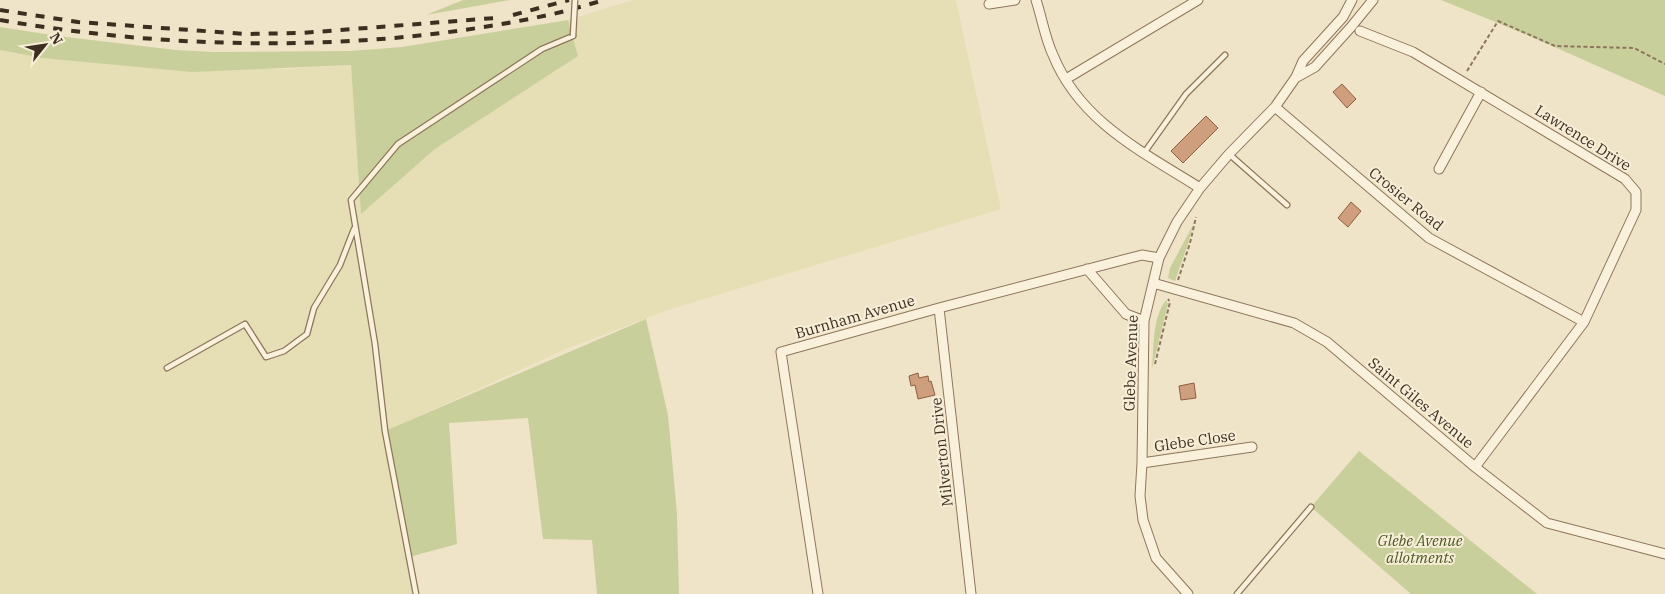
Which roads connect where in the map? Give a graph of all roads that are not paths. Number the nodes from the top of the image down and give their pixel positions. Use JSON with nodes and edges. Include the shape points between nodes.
{"nodes":[{"id":1,"x":576,"y":0,"type":"edge"},
{"id":2,"x":1015,"y":0,"type":"edge"},
{"id":3,"x":1036,"y":0,"type":"edge"},
{"id":4,"x":1198,"y":0,"type":"edge"},
{"id":5,"x":1352,"y":0,"type":"edge"},
{"id":6,"x":1373,"y":0,"type":"edge"},
{"id":7,"x":989,"y":4,"type":"dead end"},
{"id":8,"x":1360,"y":31,"type":"dead end"},
{"id":9,"x":1225,"y":55,"type":"dead end"},
{"id":10,"x":1296,"y":77,"type":"junction"},
{"id":11,"x":1066,"y":80,"type":"junction"},
{"id":12,"x":1481,"y":92,"type":"junction"},
{"id":13,"x":1275,"y":106,"type":"junction"},
{"id":14,"x":1144,"y":153,"type":"junction"},
{"id":15,"x":1229,"y":154,"type":"junction"},
{"id":16,"x":1439,"y":169,"type":"dead end"},
{"id":17,"x":1200,"y":188,"type":"junction"},
{"id":18,"x":1287,"y":205,"type":"dead end"},
{"id":19,"x":355,"y":227,"type":"junction"},
{"id":20,"x":1158,"y":258,"type":"junction"},
{"id":21,"x":1087,"y":269,"type":"junction"},
{"id":22,"x":1152,"y":283,"type":"junction"},
{"id":23,"x":939,"y":308,"type":"junction"},
{"id":24,"x":1144,"y":321,"type":"junction"},
{"id":25,"x":1584,"y":322,"type":"junction"},
{"id":26,"x":167,"y":368,"type":"dead end"},
{"id":27,"x":1252,"y":447,"type":"dead end"},
{"id":28,"x":1142,"y":463,"type":"junction"},
{"id":29,"x":1475,"y":467,"type":"junction"},
{"id":30,"x":1311,"y":507,"type":"dead end"},
{"id":31,"x":1665,"y":554,"type":"edge"},
{"id":32,"x":416,"y":594,"type":"edge"},
{"id":33,"x":818,"y":594,"type":"edge"},
{"id":34,"x":971,"y":594,"type":"edge"},
{"id":35,"x":1188,"y":594,"type":"edge"},
{"id":36,"x":1237,"y":594,"type":"edge"}],
"edges":[{"from":1,"to":19,"type":"lane","bridge":true,"via":[[573,36],[542,49],[398,144],[351,200]]},
{"from":2,"to":7,"type":"street"},
{"from":3,"to":11,"type":"street","via":[[1053,55]]},
{"from":4,"to":11,"type":"street"},
{"from":5,"to":10,"type":"street","name":"Glebe Avenue","via":[[1343,17],[1303,61]]},
{"from":6,"to":10,"type":"street","name":"Glebe Avenue","via":[[1315,67]]},
{"from":8,"to":12,"type":"street","name":"Lawrence Drive","via":[[1414,52]]},
{"from":9,"to":14,"type":"lane","via":[[1186,94]]},
{"from":10,"to":13,"type":"street","name":"Glebe Avenue"},
{"from":11,"to":14,"type":"street","via":[[1097,119]]},
{"from":12,"to":16,"type":"street"},
{"from":12,"to":25,"type":"street","name":"Lawrence Drive","via":[[1625,179],[1636,192],[1636,210]]},
{"from":13,"to":15,"type":"street","name":"Glebe Avenue"},
{"from":13,"to":25,"type":"street","name":"Crosier Road","via":[[1430,238]]},
{"from":14,"to":17,"type":"street"},
{"from":15,"to":17,"type":"street","name":"Glebe Avenue"},
{"from":15,"to":18,"type":"lane"},
{"from":17,"to":20,"type":"street","name":"Glebe Avenue"},
{"from":19,"to":26,"type":"lane","via":[[340,265],[314,308],[307,334],[284,352],[266,357],[245,324]]},
{"from":19,"to":32,"type":"lane","via":[[375,344],[385,431]]},
{"from":20,"to":21,"type":"street","name":"Burnham Avenue","via":[[1142,255]]},
{"from":20,"to":22,"type":"street","name":"Glebe Avenue"},
{"from":21,"to":23,"type":"street","name":"Burnham Avenue"},
{"from":21,"to":24,"type":"street","via":[[1126,314]]},
{"from":22,"to":24,"type":"street","name":"Glebe Avenue"},
{"from":22,"to":29,"type":"street","name":"Saint Giles Avenue","via":[[1294,324],[1327,342]]},
{"from":23,"to":33,"type":"street","name":"Burnham Avenue","via":[[781,352]]},
{"from":23,"to":34,"type":"street","name":"Milverton Drive"},
{"from":24,"to":28,"type":"street","name":"Glebe Avenue"},
{"from":25,"to":29,"type":"street","name":"Lawrence Drive"},
{"from":27,"to":28,"type":"street","name":"Glebe Close"},
{"from":28,"to":35,"type":"street","name":"Glebe Avenue","via":[[1140,496],[1143,520],[1156,558]]},
{"from":29,"to":31,"type":"street","name":"Saint Giles Avenue","via":[[1547,523]]},
{"from":30,"to":36,"type":"lane"}]}
